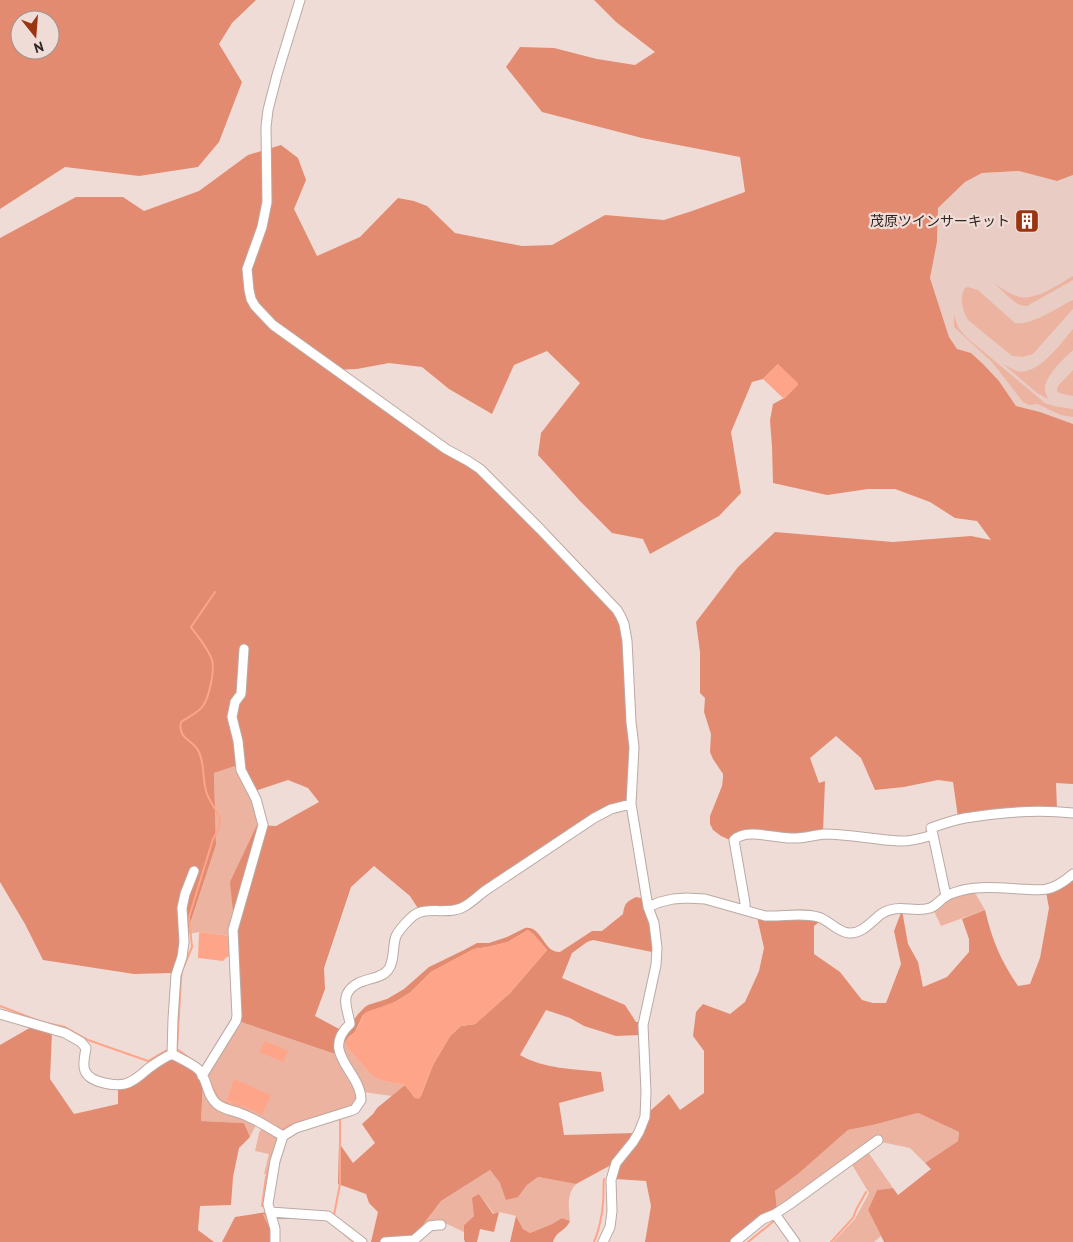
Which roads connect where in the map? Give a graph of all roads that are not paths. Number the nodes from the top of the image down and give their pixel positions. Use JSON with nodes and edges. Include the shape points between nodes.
{"nodes":[{"id":1,"x":300,"y":0,"type":"edge"},
{"id":2,"x":244,"y":649,"type":"dead end"},
{"id":3,"x":631,"y":804,"type":"junction"},
{"id":4,"x":1073,"y":813,"type":"edge"},
{"id":5,"x":933,"y":835,"type":"junction"},
{"id":6,"x":194,"y":871,"type":"dead end"},
{"id":7,"x":1073,"y":874,"type":"edge"},
{"id":8,"x":946,"y":896,"type":"junction"},
{"id":9,"x":648,"y":907,"type":"junction"},
{"id":10,"x":745,"y":910,"type":"junction"},
{"id":11,"x":0,"y":1014,"type":"edge"},
{"id":12,"x":172,"y":1054,"type":"junction"},
{"id":13,"x":202,"y":1076,"type":"junction"},
{"id":14,"x":283,"y":1136,"type":"junction"},
{"id":15,"x":878,"y":1140,"type":"dead end"},
{"id":16,"x":270,"y":1212,"type":"junction"},
{"id":17,"x":775,"y":1214,"type":"junction"},
{"id":18,"x":442,"y":1225,"type":"dead end"},
{"id":19,"x":276,"y":1242,"type":"edge"},
{"id":20,"x":362,"y":1242,"type":"edge"},
{"id":21,"x":385,"y":1242,"type":"edge"},
{"id":22,"x":603,"y":1242,"type":"edge"},
{"id":23,"x":735,"y":1242,"type":"edge"},
{"id":24,"x":795,"y":1242,"type":"edge"}],
"edges":[{"from":1,"to":3,"type":"street","via":[[268,110],[267,202],[247,269],[252,299],[273,325],[480,470],[621,616],[627,641],[634,747]]},
{"from":2,"to":13,"type":"street","via":[[241,694],[235,702],[232,717],[241,770],[256,799],[263,825],[233,930],[236,1021]]},
{"from":3,"to":9,"type":"street"},
{"from":3,"to":14,"type":"street","via":[[594,818],[464,907],[417,913],[411,917],[396,935],[388,970],[359,982],[346,995],[350,1024],[338,1043],[340,1054],[360,1089],[361,1100],[355,1109],[296,1128]]},
{"from":4,"to":5,"type":"street","via":[[1023,811],[963,818],[931,828]]},
{"from":5,"to":8,"type":"street"},
{"from":5,"to":10,"type":"street","via":[[900,842],[825,834],[797,838],[749,834],[738,837],[734,840]]},
{"from":6,"to":12,"type":"street","via":[[182,908],[184,942],[176,975]]},
{"from":7,"to":8,"type":"street","via":[[1062,883],[1044,890],[989,888]]},
{"from":8,"to":10,"type":"street","via":[[932,907],[890,910],[862,929],[849,933],[817,916],[776,917]]},
{"from":9,"to":10,"type":"street","via":[[672,899],[698,898]]},
{"from":9,"to":22,"type":"street","via":[[657,948],[644,1026],[646,1117],[616,1164],[611,1180],[610,1227]]},
{"from":11,"to":12,"type":"street","via":[[64,1032],[82,1042],[86,1048],[84,1071],[93,1080],[117,1085],[131,1082]]},
{"from":12,"to":13,"type":"street","via":[[198,1069]]},
{"from":13,"to":14,"type":"street","via":[[210,1097],[217,1104],[252,1118]]},
{"from":14,"to":16,"type":"street","via":[[269,1195]]},
{"from":15,"to":17,"type":"street"},
{"from":16,"to":19,"type":"street"},
{"from":16,"to":20,"type":"street","via":[[328,1216]]},
{"from":17,"to":23,"type":"street","via":[[763,1219]]},
{"from":17,"to":24,"type":"street"},
{"from":18,"to":21,"type":"street","via":[[430,1226],[414,1240]]}]}
